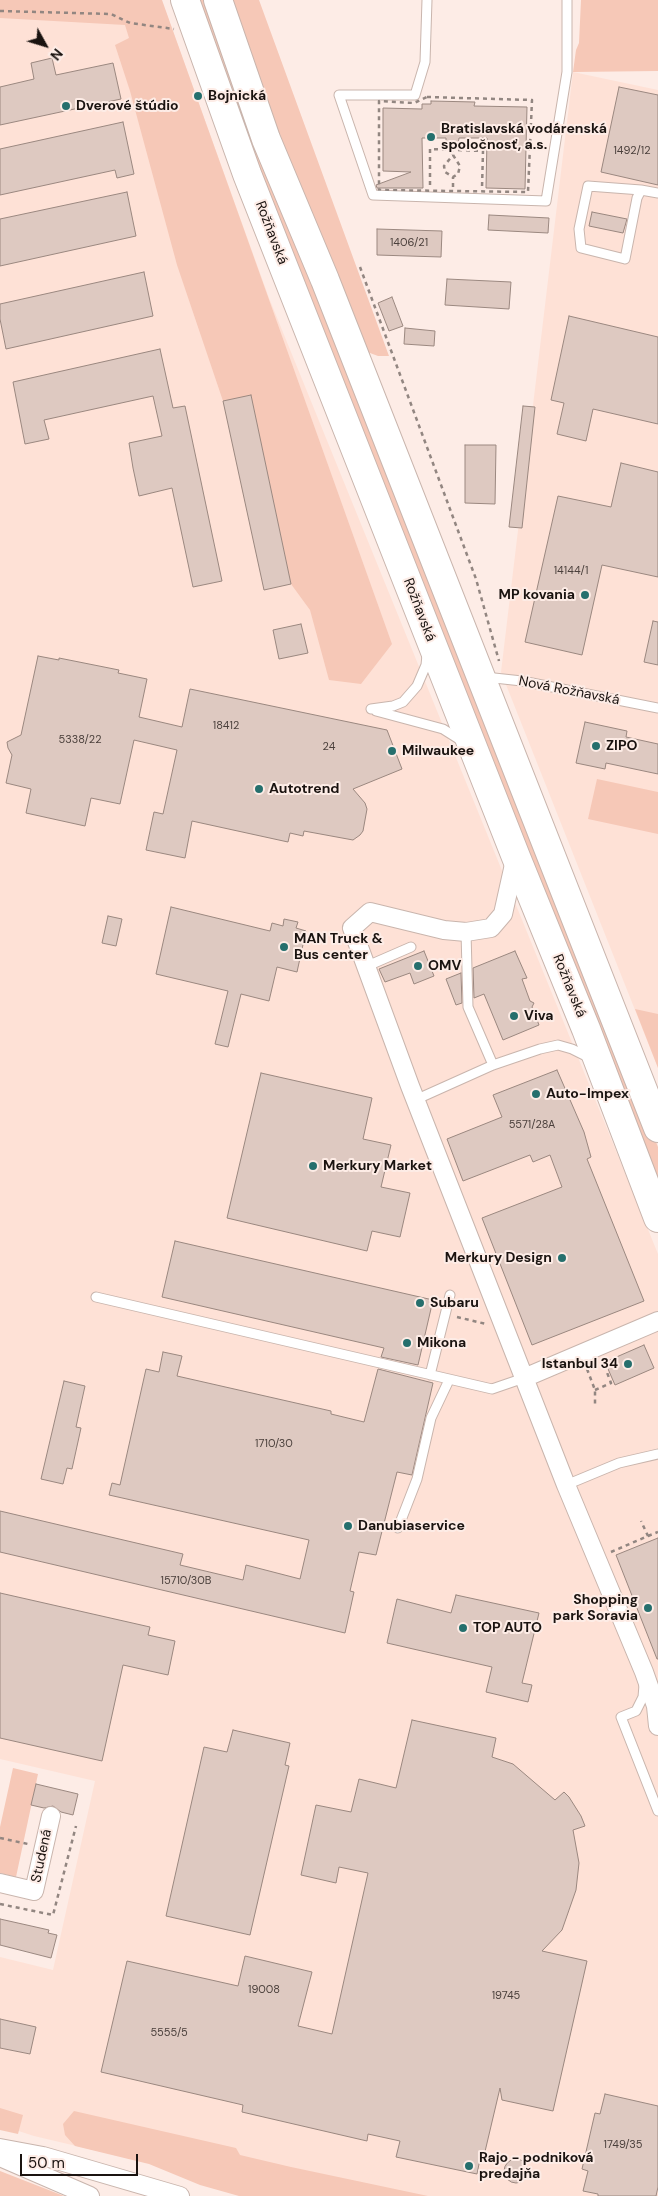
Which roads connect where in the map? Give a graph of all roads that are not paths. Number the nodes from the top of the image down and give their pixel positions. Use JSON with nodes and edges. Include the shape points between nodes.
{"nodes":[{"id":1,"x":185,"y":0,"type":"edge"},
{"id":2,"x":218,"y":0,"type":"edge"},
{"id":3,"x":427,"y":0,"type":"edge"},
{"id":4,"x":567,"y":0,"type":"edge"},
{"id":5,"x":641,"y":190,"type":"junction"},
{"id":6,"x":658,"y":193,"type":"edge"},
{"id":7,"x":427,"y":631,"type":"junction"},
{"id":8,"x":491,"y":673,"type":"junction"},
{"id":9,"x":658,"y":708,"type":"edge"},
{"id":10,"x":474,"y":749,"type":"junction"},
{"id":11,"x":516,"y":857,"type":"junction"},
{"id":12,"x":466,"y":932,"type":"junction"},
{"id":13,"x":411,"y":946,"type":"dead end"},
{"id":14,"x":366,"y":967,"type":"junction"},
{"id":15,"x":597,"y":1061,"type":"junction"},
{"id":16,"x":493,"y":1065,"type":"junction"},
{"id":17,"x":416,"y":1100,"type":"junction"},
{"id":18,"x":658,"y":1128,"type":"edge"},
{"id":19,"x":658,"y":1218,"type":"edge"},
{"id":20,"x":450,"y":1295,"type":"dead end"},
{"id":21,"x":96,"y":1296,"type":"dead end"},
{"id":22,"x":658,"y":1321,"type":"edge"},
{"id":23,"x":430,"y":1375,"type":"junction"},
{"id":24,"x":524,"y":1378,"type":"junction"},
{"id":25,"x":448,"y":1380,"type":"junction"},
{"id":26,"x":657,"y":1455,"type":"edge"},
{"id":27,"x":566,"y":1485,"type":"junction"},
{"id":28,"x":398,"y":1528,"type":"dead end"},
{"id":29,"x":649,"y":1718,"type":"edge"},
{"id":30,"x":658,"y":1811,"type":"edge"},
{"id":31,"x":51,"y":1816,"type":"dead end"},
{"id":32,"x":0,"y":1883,"type":"edge"},
{"id":33,"x":0,"y":2148,"type":"edge"},
{"id":34,"x":43,"y":2156,"type":"junction"},
{"id":35,"x":0,"y":2157,"type":"edge"},
{"id":36,"x":46,"y":2177,"type":"junction"},
{"id":37,"x":90,"y":2196,"type":"edge"},
{"id":38,"x":180,"y":2196,"type":"edge"}],
"edges":[{"from":1,"to":7,"type":"main road","name":"Rožňavská","via":[[251,183]]},
{"from":2,"to":8,"type":"main road","via":[[266,139]]},
{"from":3,"to":4,"type":"lane","via":[[425,62],[415,95],[339,95],[373,194],[481,195],[546,201],[567,72]]},
{"from":5,"to":5,"type":"lane","via":[[624,259],[581,248],[579,229],[588,186]]},
{"from":5,"to":6,"type":"lane"},
{"from":7,"to":10,"type":"main road","name":"Rožňavská"},
{"from":7,"to":10,"type":"lane","via":[[426,664],[417,686],[403,702],[371,709],[443,729]]},
{"from":8,"to":9,"type":"lane","name":"Nová Rožňavská"},
{"from":8,"to":18,"type":"main road"},
{"from":10,"to":11,"type":"main road","name":"Rožňavská"},
{"from":11,"to":12,"type":"street","via":[[503,914],[491,928]]},
{"from":11,"to":15,"type":"main road","name":"Rožňavská"},
{"from":12,"to":14,"type":"street","via":[[444,930],[370,912],[352,928]]},
{"from":12,"to":16,"type":"lane","via":[[468,1007]]},
{"from":13,"to":14,"type":"lane"},
{"from":14,"to":17,"type":"street"},
{"from":15,"to":16,"type":"lane","via":[[572,1048],[558,1045]]},
{"from":15,"to":19,"type":"main road","name":"Rožňavská"},
{"from":16,"to":17,"type":"lane"},
{"from":17,"to":24,"type":"street"},
{"from":20,"to":23,"type":"lane"},
{"from":21,"to":23,"type":"lane"},
{"from":22,"to":24,"type":"street"},
{"from":23,"to":25,"type":"lane"},
{"from":24,"to":25,"type":"lane","via":[[492,1389]]},
{"from":24,"to":27,"type":"street"},
{"from":25,"to":28,"type":"lane","via":[[431,1418],[417,1479]]},
{"from":26,"to":27,"type":"lane","via":[[619,1464]]},
{"from":27,"to":29,"type":"street","via":[[644,1672],[656,1706]]},
{"from":29,"to":30,"type":"lane","via":[[621,1717]]},
{"from":31,"to":32,"type":"street","name":"Studená","via":[[34,1891]]},
{"from":33,"to":34,"type":"street"},
{"from":34,"to":36,"type":"lane"},
{"from":34,"to":38,"type":"street"},
{"from":35,"to":36,"type":"street"},
{"from":36,"to":37,"type":"street"}]}
